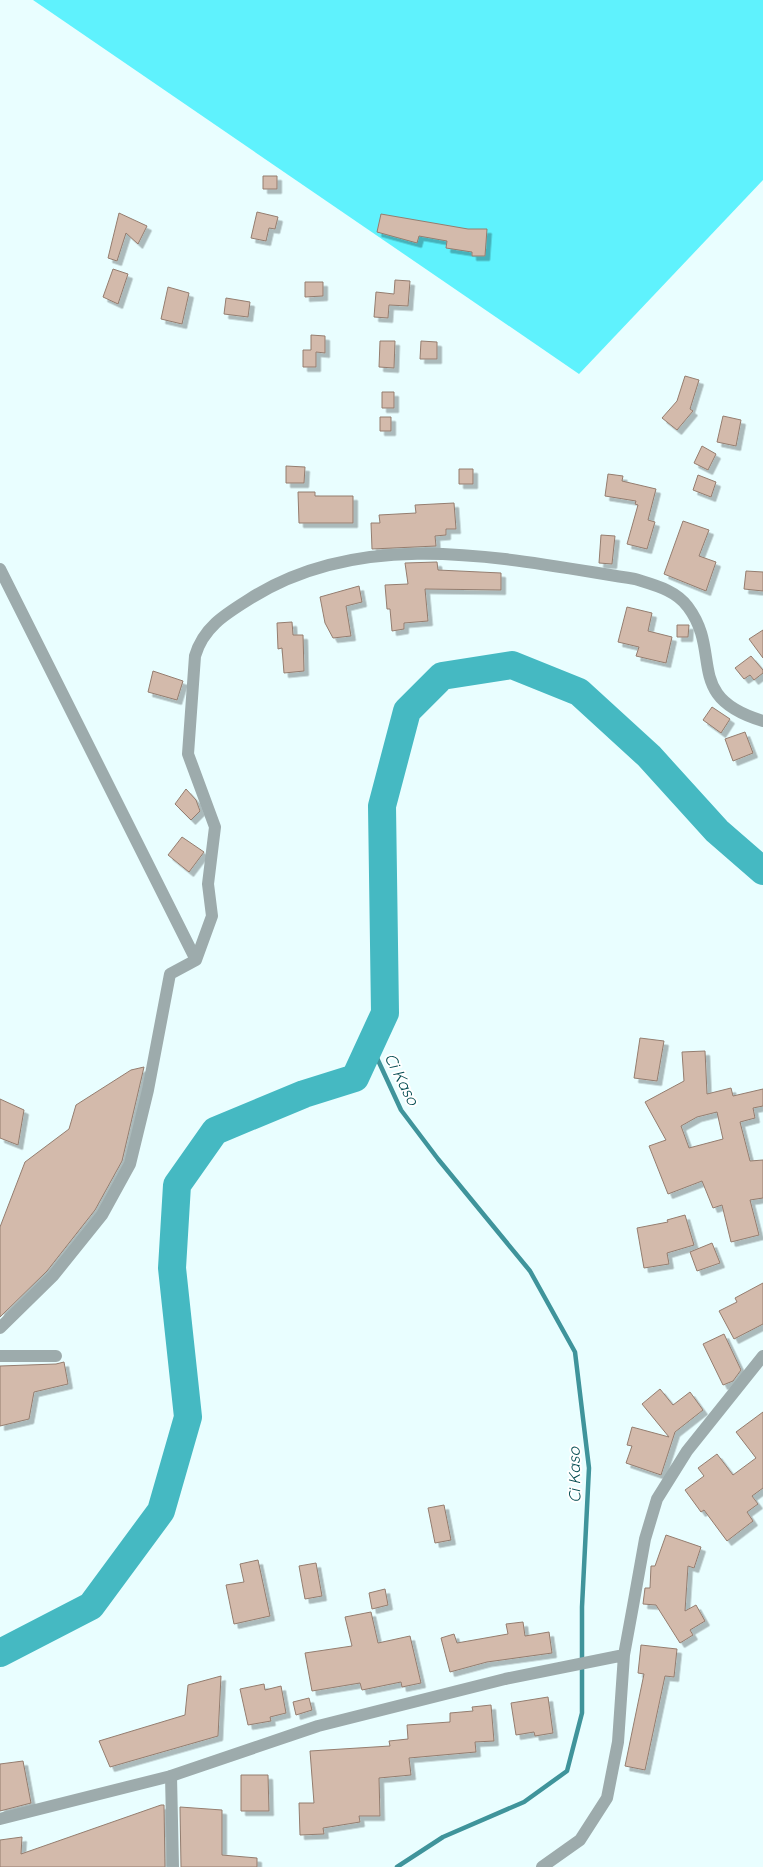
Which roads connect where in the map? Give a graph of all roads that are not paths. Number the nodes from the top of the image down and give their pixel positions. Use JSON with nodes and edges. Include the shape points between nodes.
{"nodes":[{"id":1,"x":0,"y":569,"type":"edge"},
{"id":2,"x":763,"y":721,"type":"edge"},
{"id":3,"x":196,"y":960,"type":"junction"},
{"id":4,"x":0,"y":1328,"type":"edge"},
{"id":5,"x":0,"y":1356,"type":"edge"},
{"id":6,"x":56,"y":1356,"type":"dead end"},
{"id":7,"x":763,"y":1356,"type":"edge"},
{"id":8,"x":624,"y":1655,"type":"junction"},
{"id":9,"x":171,"y":1776,"type":"junction"},
{"id":10,"x":0,"y":1819,"type":"edge"},
{"id":11,"x":173,"y":1867,"type":"edge"},
{"id":12,"x":542,"y":1867,"type":"edge"}],
"edges":[{"from":1,"to":3,"type":"street"},
{"from":2,"to":3,"type":"street","via":[[742,715],[722,701],[710,680],[698,623],[688,606],[660,587],[634,579],[466,554],[384,554],[340,561],[293,576],[222,616],[199,642],[195,656],[188,754],[215,826],[208,884],[212,916]]},
{"from":3,"to":4,"type":"street","via":[[170,974],[130,1164],[102,1215],[53,1276]]},
{"from":5,"to":6,"type":"street"},
{"from":7,"to":8,"type":"street","via":[[687,1451],[657,1499],[645,1539]]},
{"from":8,"to":9,"type":"street","via":[[505,1679],[318,1726]]},
{"from":8,"to":12,"type":"street","via":[[618,1742],[607,1798],[580,1840]]},
{"from":9,"to":10,"type":"street"},
{"from":9,"to":11,"type":"street"}]}
